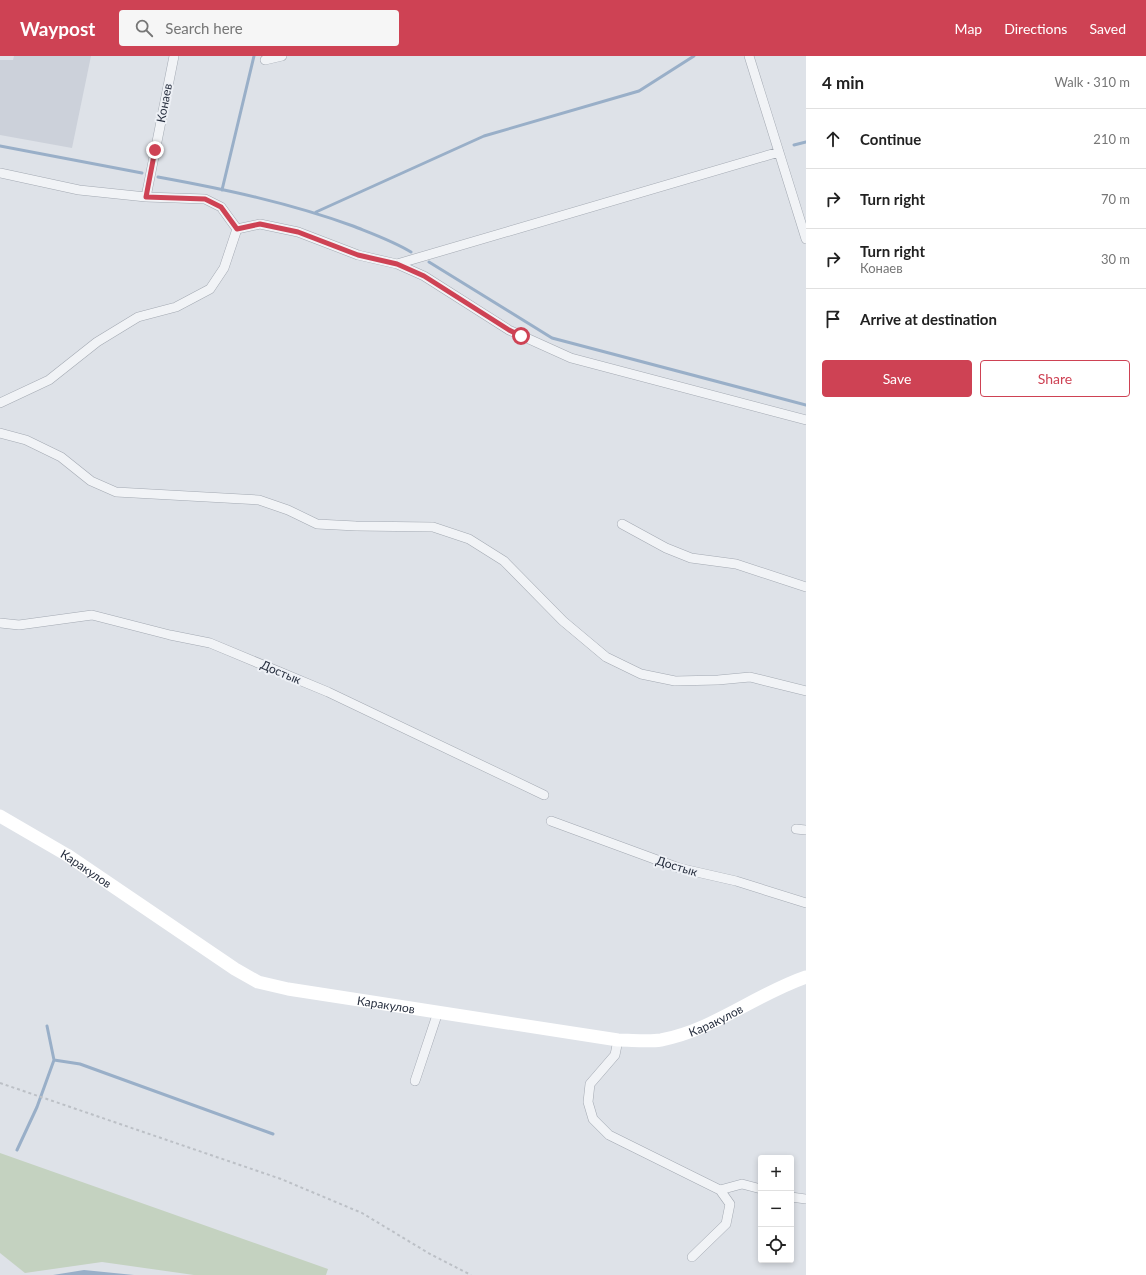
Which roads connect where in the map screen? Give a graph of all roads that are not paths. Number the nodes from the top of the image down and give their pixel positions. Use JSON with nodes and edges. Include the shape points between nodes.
{"nodes":[{"id":1,"x":174,"y":56,"type":"edge"},
{"id":2,"x":282,"y":56,"type":"edge"},
{"id":3,"x":749,"y":56,"type":"edge"},
{"id":4,"x":265,"y":60,"type":"dead end"},
{"id":5,"x":779,"y":152,"type":"junction"},
{"id":6,"x":0,"y":173,"type":"edge"},
{"id":7,"x":146,"y":197,"type":"junction"},
{"id":8,"x":237,"y":229,"type":"junction"},
{"id":9,"x":806,"y":239,"type":"edge"},
{"id":10,"x":397,"y":264,"type":"junction"},
{"id":11,"x":0,"y":403,"type":"edge"},
{"id":12,"x":806,"y":420,"type":"edge"},
{"id":13,"x":0,"y":433,"type":"edge"},
{"id":14,"x":622,"y":524,"type":"dead end"},
{"id":15,"x":806,"y":587,"type":"edge"},
{"id":16,"x":0,"y":623,"type":"edge"},
{"id":17,"x":806,"y":691,"type":"edge"},
{"id":18,"x":544,"y":795,"type":"dead end"},
{"id":19,"x":0,"y":816,"type":"edge"},
{"id":20,"x":551,"y":821,"type":"dead end"},
{"id":21,"x":796,"y":829,"type":"dead end"},
{"id":22,"x":806,"y":830,"type":"edge"},
{"id":23,"x":806,"y":903,"type":"edge"},
{"id":24,"x":806,"y":977,"type":"edge"},
{"id":25,"x":438,"y":1012,"type":"junction"},
{"id":26,"x":618,"y":1040,"type":"junction"},
{"id":27,"x":416,"y":1081,"type":"dead end"},
{"id":28,"x":758,"y":1188,"type":"edge"},
{"id":29,"x":720,"y":1190,"type":"junction"},
{"id":30,"x":794,"y":1197,"type":"edge"},
{"id":31,"x":806,"y":1199,"type":"edge"},
{"id":32,"x":692,"y":1257,"type":"dead end"}],
"edges":[{"from":1,"to":7,"type":"street","name":"Конаев"},
{"from":2,"to":4,"type":"street"},
{"from":3,"to":5,"type":"street"},
{"from":5,"to":9,"type":"street"},
{"from":5,"to":10,"type":"street"},
{"from":6,"to":7,"type":"street","via":[[79,190]]},
{"from":7,"to":8,"type":"street","via":[[205,199],[221,207]]},
{"from":8,"to":10,"type":"street","via":[[260,224],[298,232],[358,255]]},
{"from":8,"to":11,"type":"street","via":[[224,268],[210,289],[176,307],[138,317],[97,342],[49,380]]},
{"from":10,"to":12,"type":"street","via":[[424,276],[509,330],[572,358]]},
{"from":13,"to":17,"type":"street","via":[[26,440],[61,456],[91,481],[116,492],[259,500],[317,524],[434,527],[469,539],[504,561],[563,621],[590,644],[606,657],[641,674],[675,681],[750,677]]},
{"from":14,"to":15,"type":"street","via":[[666,548],[691,558],[736,564]]},
{"from":16,"to":18,"type":"street","name":"Достык","via":[[19,625],[92,615],[210,643],[328,692]]},
{"from":19,"to":25,"type":"main road","name":"Каракулов","via":[[67,855],[258,982]]},
{"from":20,"to":23,"type":"street","name":"Достык","via":[[679,868],[736,881]]},
{"from":21,"to":22,"type":"street"},
{"from":24,"to":26,"type":"main road","name":"Каракулов","via":[[684,1034],[660,1040]]},
{"from":25,"to":26,"type":"main road","name":"Каракулов"},
{"from":25,"to":27,"type":"street"},
{"from":26,"to":29,"type":"street","via":[[615,1055],[590,1084],[588,1102],[593,1119],[609,1135]]},
{"from":28,"to":29,"type":"street","via":[[742,1184]]},
{"from":29,"to":32,"type":"street","via":[[730,1204],[726,1224]]},
{"from":30,"to":31,"type":"street"}]}
